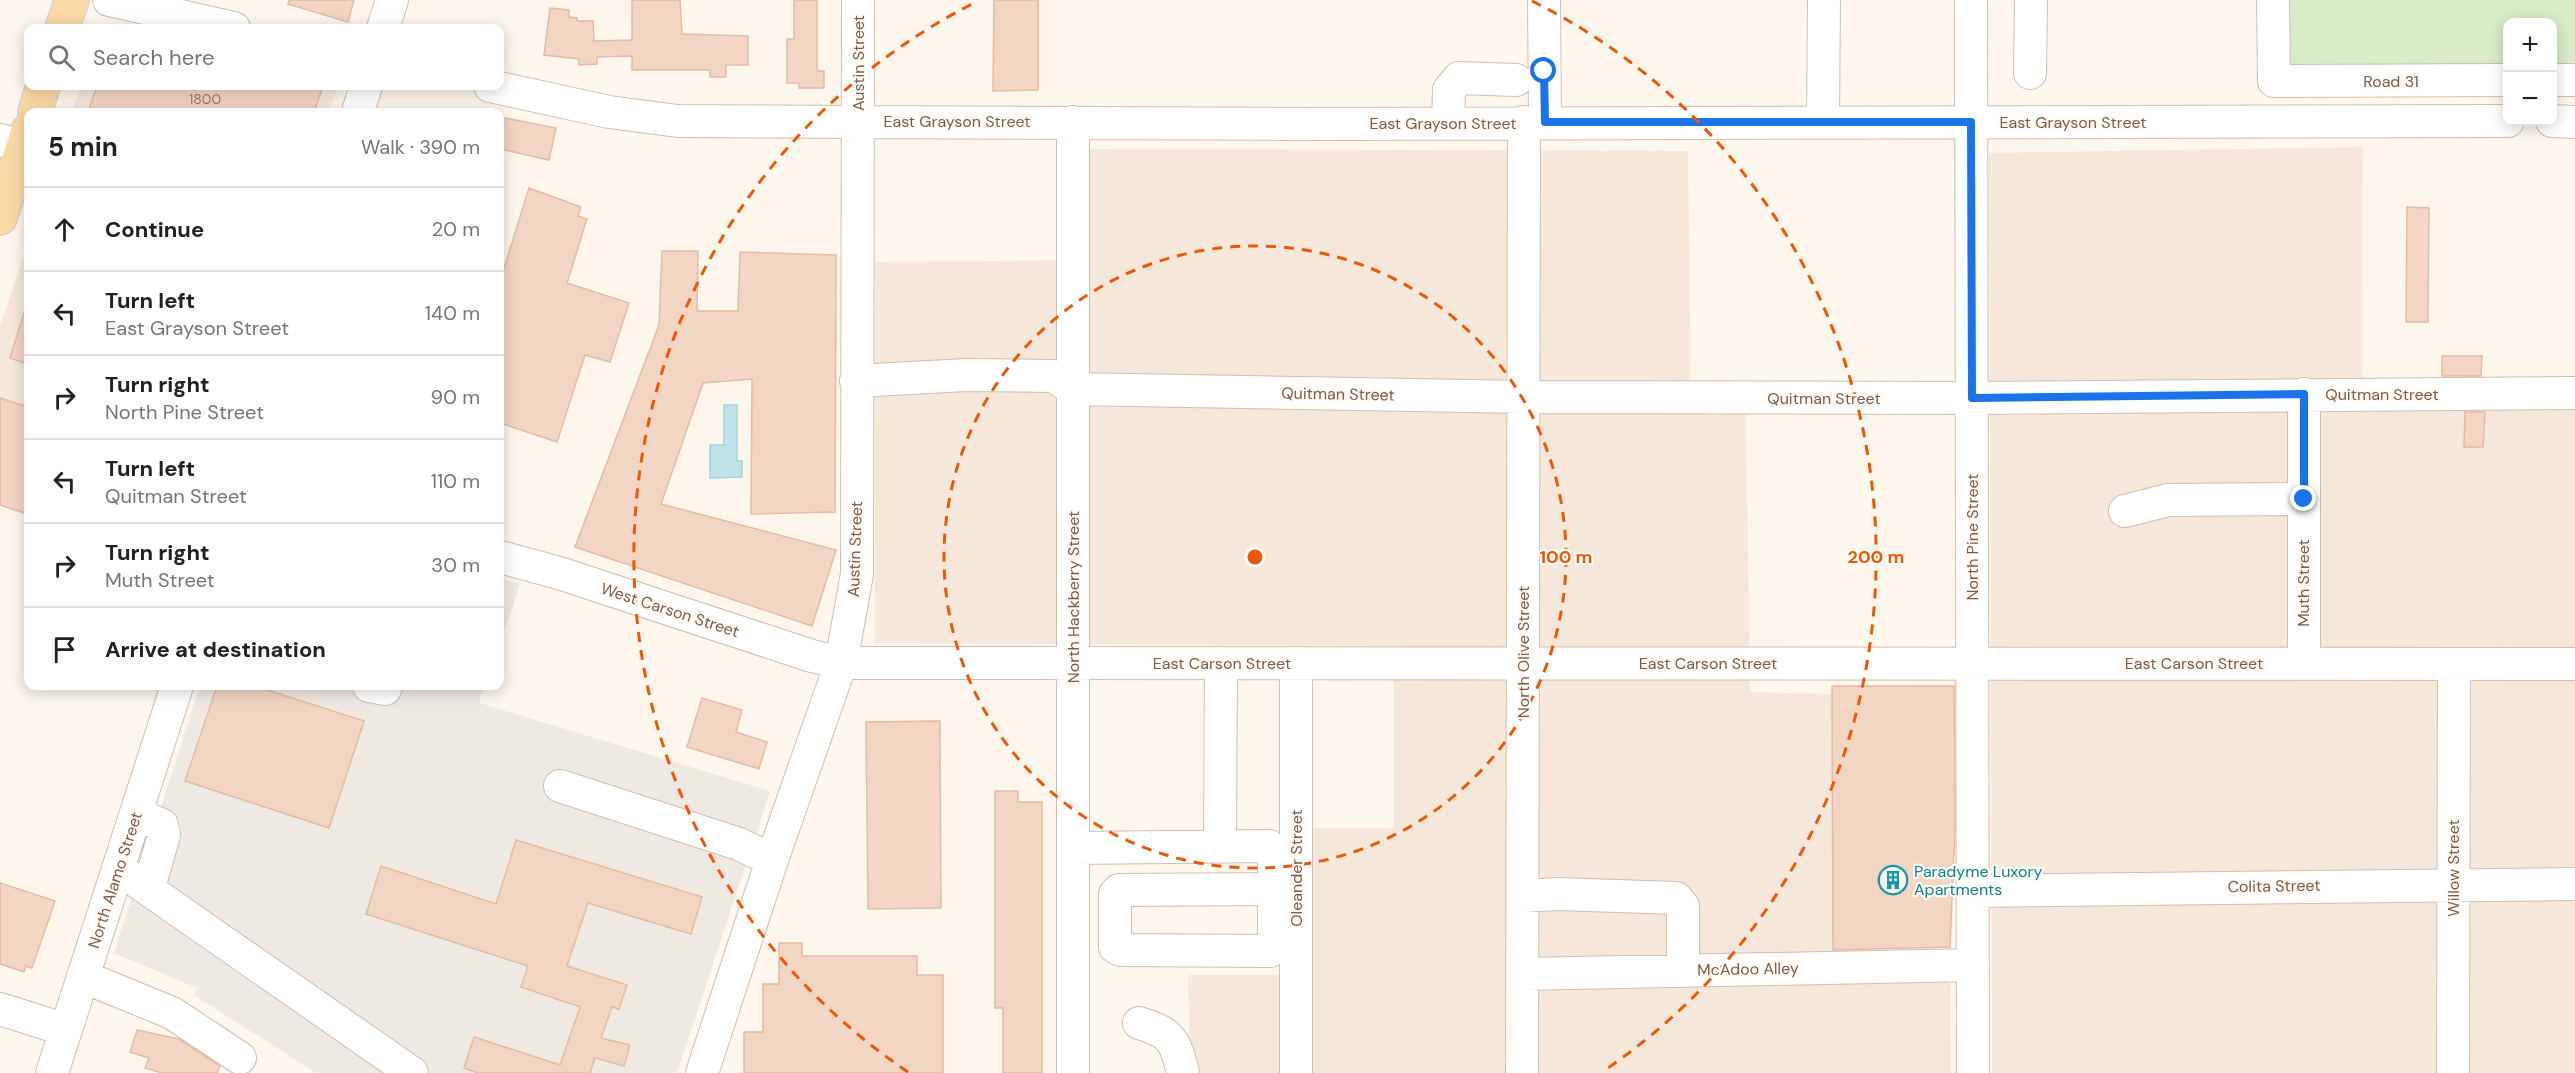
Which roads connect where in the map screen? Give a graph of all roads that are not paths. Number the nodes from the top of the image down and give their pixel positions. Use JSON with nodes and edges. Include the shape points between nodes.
{"nodes":[{"id":1,"x":72,"y":0,"type":"edge"},
{"id":2,"x":109,"y":0,"type":"edge"},
{"id":3,"x":392,"y":0,"type":"edge"},
{"id":4,"x":858,"y":0,"type":"edge"},
{"id":5,"x":1544,"y":0,"type":"edge"},
{"id":6,"x":1824,"y":0,"type":"edge"},
{"id":7,"x":1971,"y":0,"type":"edge"},
{"id":8,"x":2031,"y":0,"type":"edge"},
{"id":9,"x":2273,"y":0,"type":"edge"},
{"id":10,"x":63,"y":24,"type":"edge"},
{"id":11,"x":216,"y":24,"type":"edge"},
{"id":12,"x":384,"y":24,"type":"edge"},
{"id":13,"x":2030,"y":73,"type":"dead end"},
{"id":14,"x":1516,"y":80,"type":"dead end"},
{"id":15,"x":2503,"y":80,"type":"edge"},
{"id":16,"x":2557,"y":80,"type":"edge"},
{"id":17,"x":2575,"y":80,"type":"edge"},
{"id":18,"x":504,"y":89,"type":"edge"},
{"id":19,"x":43,"y":90,"type":"edge"},
{"id":20,"x":365,"y":90,"type":"edge"},
{"id":21,"x":36,"y":108,"type":"edge"},
{"id":22,"x":359,"y":108,"type":"edge"},
{"id":23,"x":858,"y":121,"type":"junction"},
{"id":24,"x":2503,"y":121,"type":"edge"},
{"id":25,"x":2557,"y":121,"type":"edge"},
{"id":26,"x":1073,"y":122,"type":"junction"},
{"id":27,"x":1535,"y":122,"type":"junction"},
{"id":28,"x":1823,"y":122,"type":"junction"},
{"id":29,"x":1971,"y":122,"type":"junction"},
{"id":30,"x":2575,"y":122,"type":"edge"},
{"id":31,"x":1448,"y":123,"type":"junction"},
{"id":32,"x":17,"y":139,"type":"edge"},
{"id":33,"x":0,"y":218,"type":"edge"},
{"id":34,"x":856,"y":381,"type":"junction"},
{"id":35,"x":1073,"y":390,"type":"junction"},
{"id":36,"x":2575,"y":393,"type":"edge"},
{"id":37,"x":2304,"y":394,"type":"junction"},
{"id":38,"x":1525,"y":397,"type":"junction"},
{"id":39,"x":1972,"y":398,"type":"junction"},
{"id":40,"x":2304,"y":499,"type":"junction"},
{"id":41,"x":2125,"y":511,"type":"dead end"},
{"id":42,"x":504,"y":558,"type":"edge"},
{"id":43,"x":841,"y":663,"type":"junction"},
{"id":44,"x":1073,"y":663,"type":"junction"},
{"id":45,"x":1221,"y":663,"type":"junction"},
{"id":46,"x":1296,"y":663,"type":"junction"},
{"id":47,"x":1522,"y":663,"type":"junction"},
{"id":48,"x":1972,"y":663,"type":"junction"},
{"id":49,"x":2304,"y":664,"type":"junction"},
{"id":50,"x":2454,"y":664,"type":"junction"},
{"id":51,"x":2575,"y":664,"type":"edge"},
{"id":52,"x":176,"y":690,"type":"edge"},
{"id":53,"x":560,"y":786,"type":"dead end"},
{"id":54,"x":136,"y":814,"type":"junction"},
{"id":55,"x":1221,"y":847,"type":"junction"},
{"id":56,"x":1073,"y":848,"type":"junction"},
{"id":57,"x":772,"y":860,"type":"junction"},
{"id":58,"x":119,"y":869,"type":"junction"},
{"id":59,"x":2452,"y":884,"type":"junction"},
{"id":60,"x":2575,"y":884,"type":"edge"},
{"id":61,"x":149,"y":888,"type":"junction"},
{"id":62,"x":1274,"y":889,"type":"junction"},
{"id":63,"x":1972,"y":891,"type":"junction"},
{"id":64,"x":1523,"y":896,"type":"junction"},
{"id":65,"x":1073,"y":922,"type":"junction"},
{"id":66,"x":1115,"y":922,"type":"junction"},
{"id":67,"x":1972,"y":965,"type":"junction"},
{"id":68,"x":1683,"y":971,"type":"junction"},
{"id":69,"x":1523,"y":974,"type":"junction"},
{"id":70,"x":84,"y":977,"type":"junction"},
{"id":71,"x":0,"y":1009,"type":"edge"},
{"id":72,"x":1138,"y":1023,"type":"dead end"},
{"id":73,"x":66,"y":1030,"type":"junction"},
{"id":74,"x":240,"y":1058,"type":"dead end"},
{"id":75,"x":52,"y":1073,"type":"edge"},
{"id":76,"x":412,"y":1073,"type":"edge"},
{"id":77,"x":702,"y":1073,"type":"edge"},
{"id":78,"x":1072,"y":1073,"type":"edge"},
{"id":79,"x":1183,"y":1073,"type":"edge"},
{"id":80,"x":1296,"y":1073,"type":"edge"},
{"id":81,"x":1521,"y":1073,"type":"edge"},
{"id":82,"x":1973,"y":1073,"type":"edge"},
{"id":83,"x":2453,"y":1073,"type":"edge"}],
"edges":[{"from":1,"to":10,"type":"main road"},
{"from":2,"to":11,"type":"street"},
{"from":3,"to":12,"type":"street"},
{"from":4,"to":23,"type":"street","name":"Austin Street"},
{"from":5,"to":27,"type":"street","name":"North Olive Street"},
{"from":6,"to":28,"type":"street"},
{"from":7,"to":29,"type":"street","name":"North Pine Street"},
{"from":8,"to":13,"type":"street"},
{"from":9,"to":15,"type":"street","name":"Road 31","via":[[2274,81]]},
{"from":14,"to":31,"type":"street","via":[[1459,78],[1449,90]]},
{"from":16,"to":17,"type":"street"},
{"from":18,"to":23,"type":"street","name":"East Grayson Street","via":[[609,112],[678,121]]},
{"from":19,"to":21,"type":"main road"},
{"from":20,"to":22,"type":"street"},
{"from":23,"to":26,"type":"street","name":"East Grayson Street"},
{"from":23,"to":34,"type":"street","name":"Austin Street"},
{"from":24,"to":29,"type":"street","name":"East Grayson Street"},
{"from":25,"to":30,"type":"street"},
{"from":26,"to":31,"type":"street","name":"East Grayson Street"},
{"from":26,"to":35,"type":"street","name":"North Hackberry Street"},
{"from":27,"to":28,"type":"street","name":"East Grayson Street"},
{"from":27,"to":31,"type":"street","name":"East Grayson Street"},
{"from":27,"to":38,"type":"street","name":"North Olive Street"},
{"from":28,"to":29,"type":"street","name":"East Grayson Street"},
{"from":29,"to":39,"type":"street","name":"North Pine Street"},
{"from":32,"to":33,"type":"main road"},
{"from":34,"to":35,"type":"street","via":[[966,375],[1053,376]]},
{"from":34,"to":43,"type":"street","name":"Austin Street","via":[[857,574]]},
{"from":35,"to":38,"type":"street","name":"Quitman Street"},
{"from":35,"to":44,"type":"street","name":"North Hackberry Street"},
{"from":36,"to":37,"type":"street","name":"Quitman Street"},
{"from":37,"to":39,"type":"street","name":"Quitman Street"},
{"from":37,"to":40,"type":"street","name":"Muth Street"},
{"from":38,"to":39,"type":"street","name":"Quitman Street"},
{"from":38,"to":47,"type":"street","name":"North Olive Street"},
{"from":39,"to":48,"type":"street","name":"North Pine Street"},
{"from":40,"to":41,"type":"street","via":[[2168,500]]},
{"from":40,"to":49,"type":"street","name":"Muth Street"},
{"from":42,"to":43,"type":"street","name":"West Carson Street"},
{"from":43,"to":44,"type":"street","name":"East Carson Street"},
{"from":43,"to":57,"type":"street","name":"Austin Street"},
{"from":44,"to":45,"type":"street","name":"East Carson Street"},
{"from":44,"to":56,"type":"street","name":"North Hackberry Street"},
{"from":45,"to":46,"type":"street","name":"East Carson Street"},
{"from":45,"to":55,"type":"street"},
{"from":46,"to":47,"type":"street","name":"East Carson Street"},
{"from":46,"to":80,"type":"street","name":"Oleander Street"},
{"from":47,"to":48,"type":"street","name":"East Carson Street"},
{"from":47,"to":64,"type":"street","name":"North Olive Street"},
{"from":48,"to":49,"type":"street","name":"East Carson Street"},
{"from":48,"to":63,"type":"street","name":"North Pine Street"},
{"from":49,"to":50,"type":"street","name":"East Carson Street"},
{"from":50,"to":51,"type":"street","name":"East Carson Street"},
{"from":50,"to":59,"type":"street","name":"Willow Street"},
{"from":52,"to":54,"type":"street","name":"North Alamo Street"},
{"from":53,"to":57,"type":"street","via":[[740,844]]},
{"from":54,"to":58,"type":"street","name":"North Alamo Street"},
{"from":54,"to":61,"type":"street","via":[[162,825],[164,835]]},
{"from":55,"to":56,"type":"street"},
{"from":55,"to":62,"type":"street","via":[[1269,846],[1274,852]]},
{"from":56,"to":65,"type":"street","name":"North Hackberry Street"},
{"from":57,"to":77,"type":"street","name":"Austin Street"},
{"from":58,"to":61,"type":"street"},
{"from":58,"to":70,"type":"street","name":"North Alamo Street"},
{"from":59,"to":60,"type":"street","name":"Colita Street"},
{"from":59,"to":63,"type":"street","name":"Colita Street"},
{"from":59,"to":83,"type":"street","name":"Willow Street"},
{"from":61,"to":76,"type":"street"},
{"from":62,"to":66,"type":"street","via":[[1119,890],[1115,894]]},
{"from":62,"to":66,"type":"street","via":[[1274,946],[1270,951],[1120,950],[1115,947]]},
{"from":63,"to":67,"type":"street","name":"North Pine Street"},
{"from":64,"to":68,"type":"street","via":[[1676,898],[1683,906]]},
{"from":64,"to":69,"type":"street","name":"North Olive Street"},
{"from":65,"to":66,"type":"street"},
{"from":65,"to":78,"type":"street","name":"North Hackberry Street"},
{"from":67,"to":68,"type":"street","name":"McAdoo Alley"},
{"from":67,"to":82,"type":"street","name":"North Pine Street"},
{"from":68,"to":69,"type":"street","name":"McAdoo Alley"},
{"from":69,"to":81,"type":"street","name":"North Olive Street"},
{"from":70,"to":73,"type":"street","name":"North Alamo Street"},
{"from":70,"to":74,"type":"street","via":[[172,1013]]},
{"from":71,"to":73,"type":"street"},
{"from":72,"to":79,"type":"street","via":[[1158,1029],[1173,1040]]},
{"from":73,"to":75,"type":"street","name":"North Alamo Street"}]}
